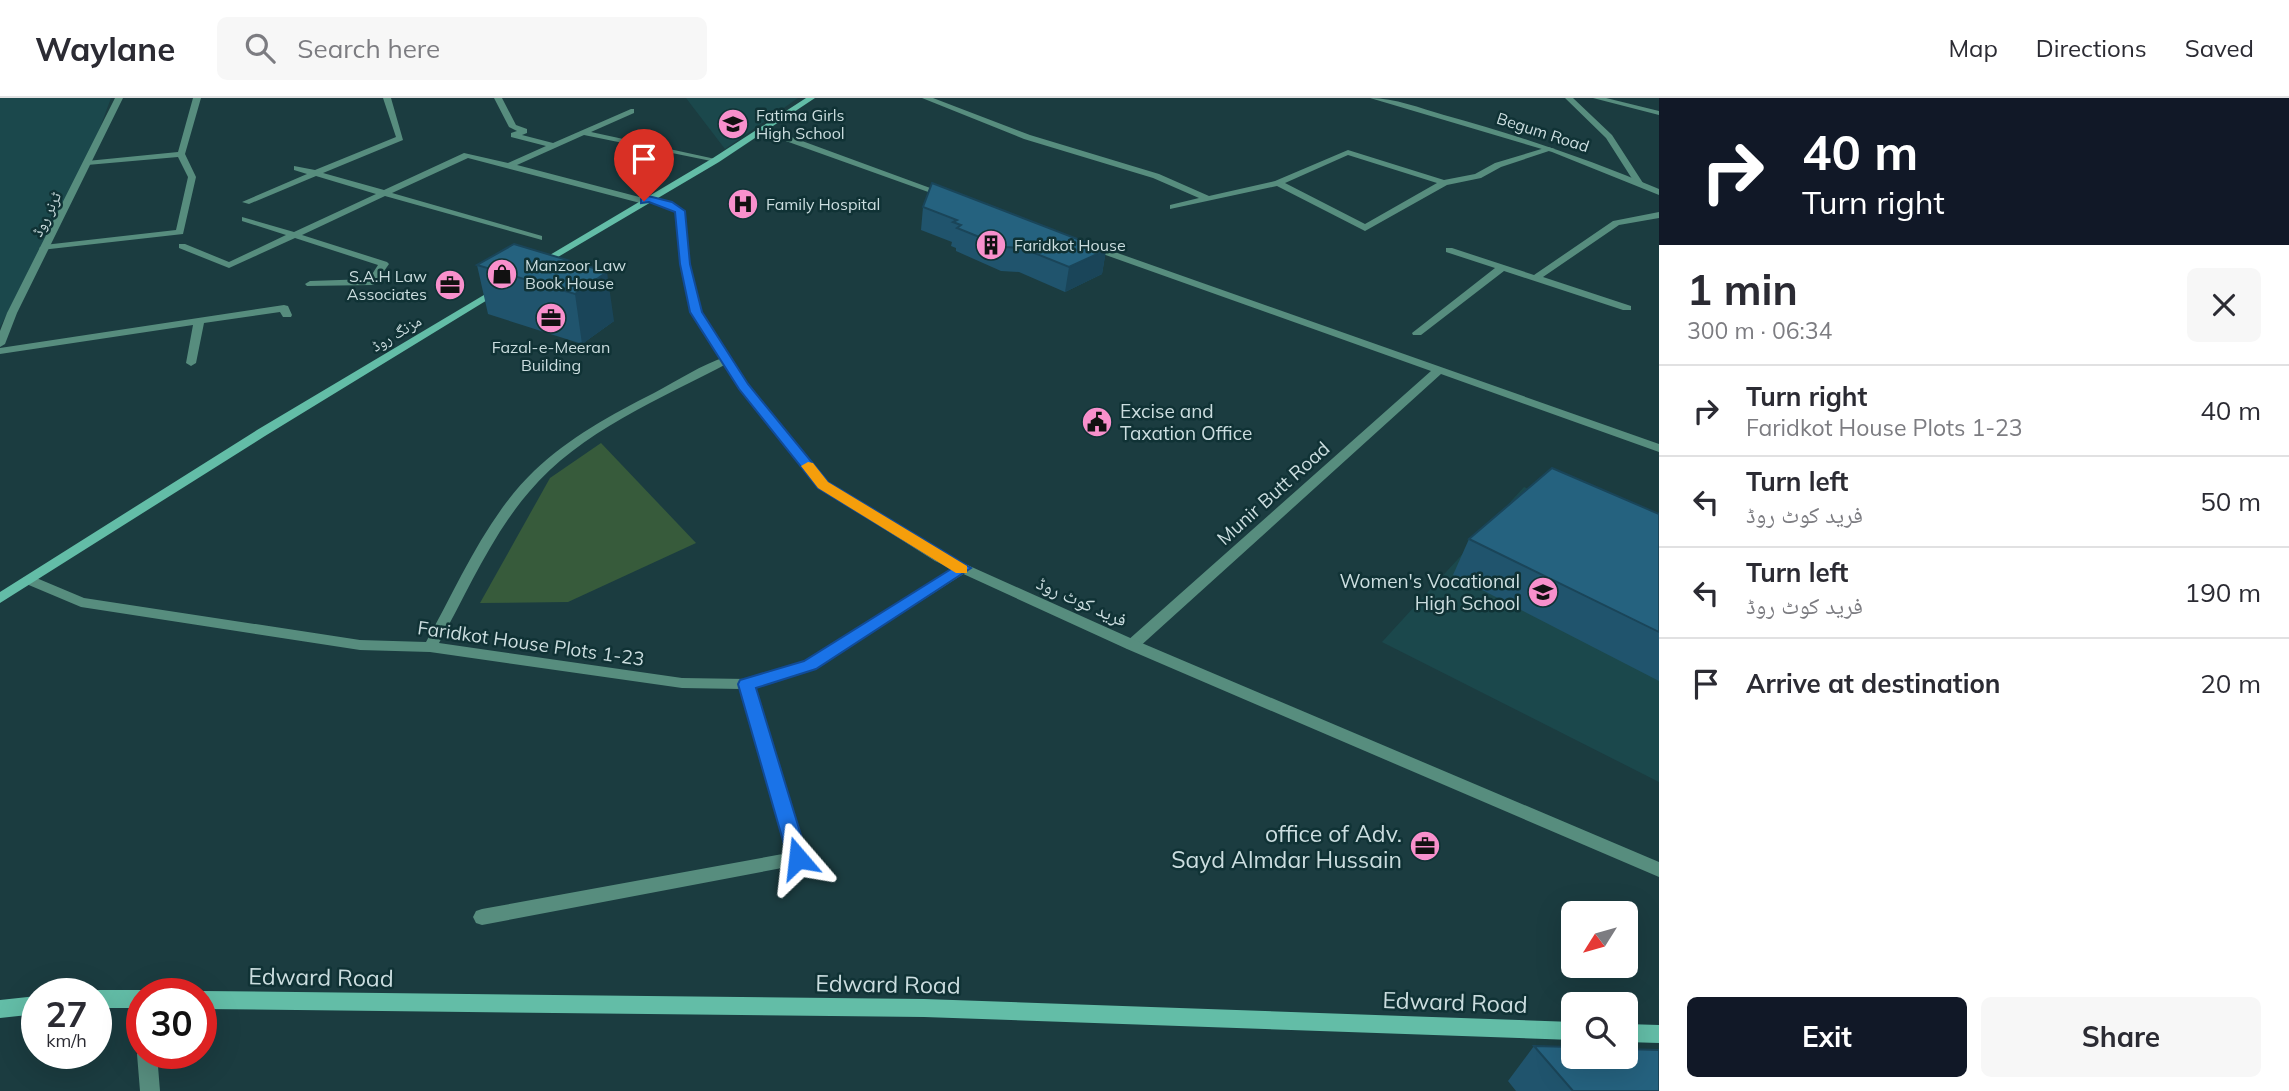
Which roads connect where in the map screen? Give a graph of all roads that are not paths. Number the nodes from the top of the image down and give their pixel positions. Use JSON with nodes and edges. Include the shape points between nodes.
{"nodes":[{"id":1,"x":119,"y":98,"type":"edge"},
{"id":2,"x":197,"y":98,"type":"edge"},
{"id":3,"x":387,"y":98,"type":"edge"},
{"id":4,"x":498,"y":98,"type":"edge"},
{"id":5,"x":811,"y":98,"type":"edge"},
{"id":6,"x":926,"y":98,"type":"edge"},
{"id":7,"x":1374,"y":98,"type":"edge"},
{"id":8,"x":1569,"y":98,"type":"edge"},
{"id":9,"x":1597,"y":98,"type":"edge"},
{"id":10,"x":631,"y":111,"type":"dead end"},
{"id":11,"x":1659,"y":113,"type":"edge"},
{"id":12,"x":761,"y":129,"type":"junction"},
{"id":13,"x":584,"y":132,"type":"junction"},
{"id":14,"x":554,"y":146,"type":"junction"},
{"id":15,"x":1551,"y":149,"type":"junction"},
{"id":16,"x":181,"y":154,"type":"junction"},
{"id":17,"x":716,"y":160,"type":"junction"},
{"id":18,"x":87,"y":163,"type":"junction"},
{"id":19,"x":509,"y":166,"type":"junction"},
{"id":20,"x":297,"y":169,"type":"dead end"},
{"id":21,"x":312,"y":173,"type":"junction"},
{"id":22,"x":1278,"y":183,"type":"junction"},
{"id":23,"x":1444,"y":183,"type":"junction"},
{"id":24,"x":1639,"y":183,"type":"junction"},
{"id":25,"x":1659,"y":192,"type":"edge"},
{"id":26,"x":382,"y":194,"type":"junction"},
{"id":27,"x":1208,"y":199,"type":"junction"},
{"id":28,"x":646,"y":200,"type":"junction"},
{"id":29,"x":959,"y":200,"type":"edge"},
{"id":30,"x":246,"y":202,"type":"dead end"},
{"id":31,"x":1173,"y":207,"type":"dead end"},
{"id":32,"x":1659,"y":215,"type":"edge"},
{"id":33,"x":245,"y":219,"type":"dead end"},
{"id":34,"x":294,"y":235,"type":"junction"},
{"id":35,"x":539,"y":238,"type":"dead end"},
{"id":36,"x":1076,"y":241,"type":"edge"},
{"id":37,"x":182,"y":246,"type":"dead end"},
{"id":38,"x":44,"y":248,"type":"junction"},
{"id":39,"x":1449,"y":250,"type":"dead end"},
{"id":40,"x":1503,"y":267,"type":"junction"},
{"id":41,"x":524,"y":274,"type":"edge"},
{"id":42,"x":1536,"y":278,"type":"junction"},
{"id":43,"x":512,"y":281,"type":"edge"},
{"id":44,"x":310,"y":284,"type":"dead end"},
{"id":45,"x":1627,"y":308,"type":"dead end"},
{"id":46,"x":286,"y":315,"type":"dead end"},
{"id":47,"x":199,"y":320,"type":"junction"},
{"id":48,"x":1418,"y":333,"type":"dead end"},
{"id":49,"x":0,"y":344,"type":"edge"},
{"id":50,"x":0,"y":351,"type":"edge"},
{"id":51,"x":726,"y":360,"type":"junction"},
{"id":52,"x":191,"y":363,"type":"dead end"},
{"id":53,"x":1440,"y":369,"type":"junction"},
{"id":54,"x":1659,"y":448,"type":"edge"},
{"id":55,"x":963,"y":568,"type":"junction"},
{"id":56,"x":29,"y":580,"type":"junction"},
{"id":57,"x":0,"y":598,"type":"edge"},
{"id":58,"x":1132,"y":645,"type":"junction"},
{"id":59,"x":430,"y":647,"type":"junction"},
{"id":60,"x":747,"y":684,"type":"junction"},
{"id":61,"x":1659,"y":870,"type":"edge"},
{"id":62,"x":482,"y":917,"type":"dead end"},
{"id":63,"x":217,"y":1000,"type":"edge"},
{"id":64,"x":21,"y":1007,"type":"edge"},
{"id":65,"x":0,"y":1009,"type":"edge"},
{"id":66,"x":1561,"y":1031,"type":"edge"},
{"id":67,"x":1638,"y":1033,"type":"edge"},
{"id":68,"x":1659,"y":1034,"type":"edge"},
{"id":69,"x":148,"y":1069,"type":"edge"},
{"id":70,"x":150,"y":1091,"type":"edge"}],
"edges":[{"from":1,"to":18,"type":"street","name":"ٹرنر روڈ"},
{"from":2,"to":16,"type":"street"},
{"from":3,"to":21,"type":"street","via":[[400,138]]},
{"from":4,"to":14,"type":"street","via":[[513,127],[524,131],[514,135]]},
{"from":5,"to":12,"type":"main road"},
{"from":6,"to":27,"type":"street","via":[[1027,137],[1156,176]]},
{"from":7,"to":15,"type":"street","name":"Begum Road"},
{"from":8,"to":24,"type":"street","via":[[1609,137]]},
{"from":9,"to":11,"type":"street"},
{"from":10,"to":13,"type":"street"},
{"from":12,"to":17,"type":"main road"},
{"from":12,"to":29,"type":"street"},
{"from":13,"to":14,"type":"street"},
{"from":13,"to":17,"type":"street"},
{"from":14,"to":19,"type":"street"},
{"from":15,"to":23,"type":"street","via":[[1478,176]]},
{"from":15,"to":24,"type":"street","name":"Begum Road"},
{"from":16,"to":18,"type":"street"},
{"from":16,"to":38,"type":"street","via":[[192,177],[180,232]]},
{"from":17,"to":28,"type":"main road"},
{"from":18,"to":38,"type":"street","name":"ٹرنر روڈ"},
{"from":19,"to":26,"type":"street","via":[[467,155]]},
{"from":19,"to":28,"type":"street"},
{"from":20,"to":21,"type":"street"},
{"from":21,"to":26,"type":"street"},
{"from":21,"to":30,"type":"street"},
{"from":22,"to":23,"type":"street","via":[[1348,152]]},
{"from":22,"to":23,"type":"street","via":[[1365,228]]},
{"from":22,"to":27,"type":"street"},
{"from":24,"to":25,"type":"street","name":"Begum Road"},
{"from":26,"to":34,"type":"street"},
{"from":26,"to":35,"type":"street"},
{"from":27,"to":31,"type":"street"},
{"from":28,"to":41,"type":"main road"},
{"from":28,"to":51,"type":"street","name":"فرید کوٹ روڈ","via":[[680,211],[696,312]]},
{"from":32,"to":42,"type":"street","via":[[1616,223]]},
{"from":33,"to":34,"type":"street"},
{"from":34,"to":37,"type":"street","via":[[229,265]]},
{"from":34,"to":44,"type":"street","via":[[384,264],[372,282]]},
{"from":36,"to":53,"type":"street"},
{"from":38,"to":49,"type":"street","name":"ٹرنر روڈ"},
{"from":39,"to":40,"type":"street"},
{"from":40,"to":42,"type":"street"},
{"from":40,"to":48,"type":"street"},
{"from":42,"to":45,"type":"street"},
{"from":43,"to":56,"type":"main road","name":"مزنگ روڈ"},
{"from":46,"to":47,"type":"street","via":[[284,308]]},
{"from":47,"to":50,"type":"street"},
{"from":47,"to":52,"type":"street"},
{"from":51,"to":55,"type":"street","name":"فرید کوٹ روڈ","via":[[823,485]]},
{"from":51,"to":59,"type":"street","via":[[590,434],[536,476],[508,512]]},
{"from":53,"to":54,"type":"street"},
{"from":53,"to":58,"type":"street","name":"Munir Butt Road"},
{"from":55,"to":58,"type":"street","name":"فرید کوٹ روڈ"},
{"from":55,"to":60,"type":"street","name":"Faridkot House Plots 1-23","via":[[810,665]]},
{"from":56,"to":57,"type":"main road","name":"مزنگ روڈ"},
{"from":56,"to":59,"type":"street","name":"Faridkot House Plots 1-23","via":[[81,602],[360,645]]},
{"from":58,"to":61,"type":"street","name":"فرید کوٹ روڈ"},
{"from":59,"to":60,"type":"street","name":"Faridkot House Plots 1-23","via":[[682,683]]},
{"from":60,"to":62,"type":"street","via":[[798,858]]},
{"from":63,"to":66,"type":"main road","name":"Edward Road","via":[[924,1009]]},
{"from":64,"to":65,"type":"main road"},
{"from":67,"to":68,"type":"main road"},
{"from":69,"to":70,"type":"street"}]}
